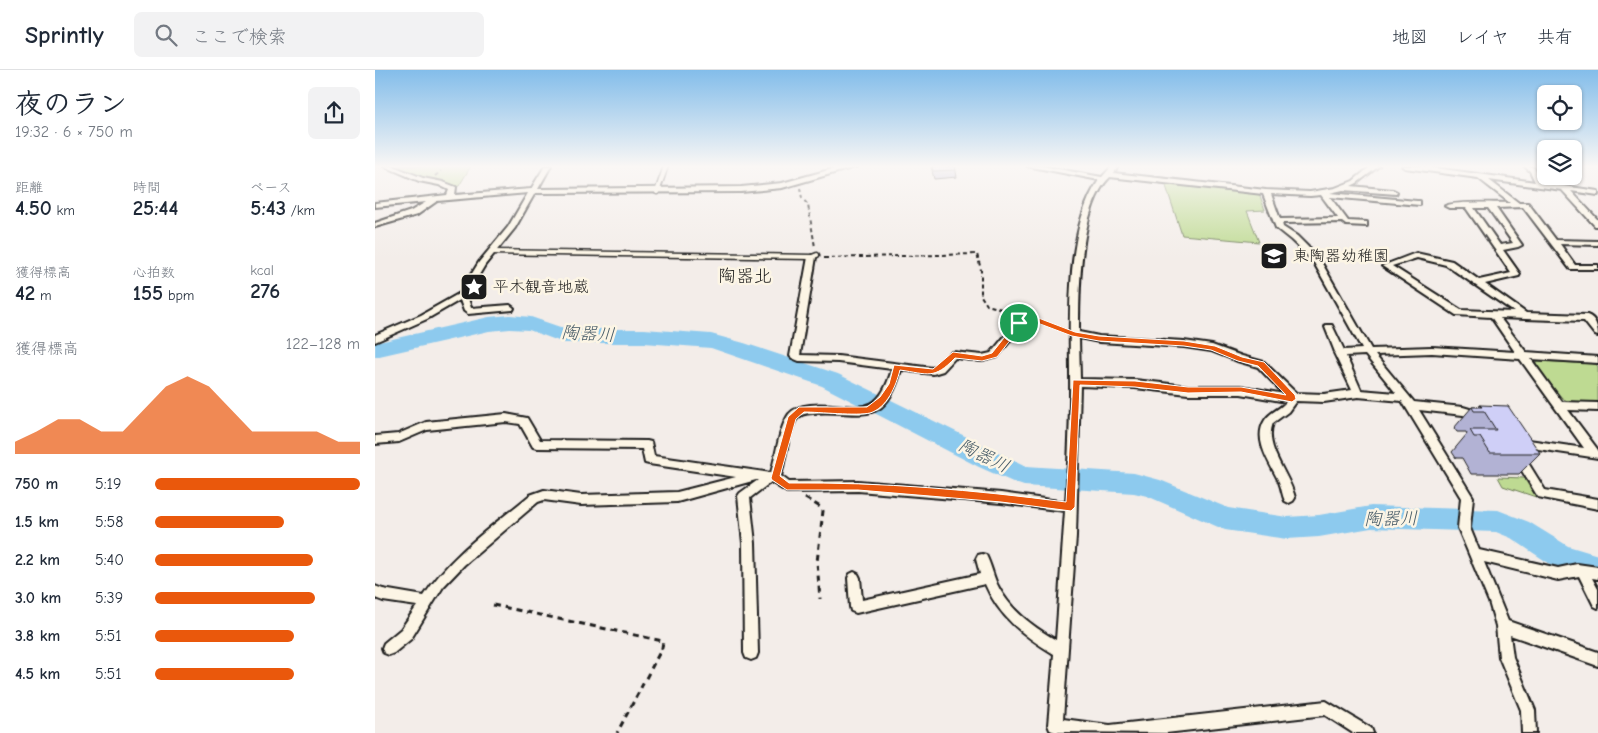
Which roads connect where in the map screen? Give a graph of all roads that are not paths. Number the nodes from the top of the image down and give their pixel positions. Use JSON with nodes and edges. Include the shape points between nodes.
{"nodes":[{"id":1,"x":463,"y":197,"type":"edge"},
{"id":2,"x":530,"y":197,"type":"edge"},
{"id":3,"x":1093,"y":197,"type":"edge"},
{"id":4,"x":1267,"y":197,"type":"edge"},
{"id":5,"x":1325,"y":197,"type":"edge"},
{"id":6,"x":1354,"y":197,"type":"edge"},
{"id":7,"x":1507,"y":197,"type":"edge"},
{"id":8,"x":1572,"y":197,"type":"edge"},
{"id":9,"x":450,"y":198,"type":"joint"},
{"id":10,"x":435,"y":199,"type":"junction"},
{"id":11,"x":1417,"y":203,"type":"dead end"},
{"id":12,"x":1516,"y":204,"type":"junction"},
{"id":13,"x":375,"y":205,"type":"edge"},
{"id":14,"x":1468,"y":205,"type":"junction"},
{"id":15,"x":1490,"y":205,"type":"junction"},
{"id":16,"x":1449,"y":206,"type":"dead end"},
{"id":17,"x":1344,"y":220,"type":"junction"},
{"id":18,"x":1276,"y":221,"type":"junction"},
{"id":19,"x":1364,"y":224,"type":"dead end"},
{"id":20,"x":1598,"y":224,"type":"edge"},
{"id":21,"x":375,"y":225,"type":"edge"},
{"id":22,"x":1556,"y":242,"type":"junction"},
{"id":23,"x":1598,"y":242,"type":"edge"},
{"id":24,"x":1497,"y":248,"type":"junction"},
{"id":25,"x":492,"y":252,"type":"junction"},
{"id":26,"x":815,"y":256,"type":"joint"},
{"id":27,"x":1598,"y":267,"type":"edge"},
{"id":28,"x":1477,"y":283,"type":"junction"},
{"id":29,"x":463,"y":294,"type":"junction"},
{"id":30,"x":510,"y":308,"type":"dead end"},
{"id":31,"x":1493,"y":314,"type":"junction"},
{"id":32,"x":1025,"y":316,"type":"road end"},
{"id":33,"x":1525,"y":316,"type":"junction"},
{"id":34,"x":1329,"y":327,"type":"dead end"},
{"id":35,"x":1598,"y":333,"type":"edge"},
{"id":36,"x":1074,"y":334,"type":"junction"},
{"id":37,"x":375,"y":339,"type":"edge"},
{"id":38,"x":1339,"y":353,"type":"junction"},
{"id":39,"x":1369,"y":354,"type":"junction"},
{"id":40,"x":1523,"y":357,"type":"junction"},
{"id":41,"x":1598,"y":360,"type":"edge"},
{"id":42,"x":897,"y":367,"type":"junction"},
{"id":43,"x":1076,"y":382,"type":"junction"},
{"id":44,"x":1358,"y":393,"type":"junction"},
{"id":45,"x":1292,"y":398,"type":"junction"},
{"id":46,"x":1409,"y":401,"type":"junction"},
{"id":47,"x":1559,"y":406,"type":"junction"},
{"id":48,"x":1598,"y":407,"type":"edge"},
{"id":49,"x":1486,"y":418,"type":"edge"},
{"id":50,"x":375,"y":440,"type":"edge"},
{"id":51,"x":1596,"y":454,"type":"edge"},
{"id":52,"x":757,"y":475,"type":"junction"},
{"id":53,"x":773,"y":477,"type":"junction"},
{"id":54,"x":1289,"y":498,"type":"dead end"},
{"id":55,"x":1598,"y":504,"type":"edge"},
{"id":56,"x":1071,"y":507,"type":"junction"},
{"id":57,"x":1473,"y":554,"type":"junction"},
{"id":58,"x":982,"y":559,"type":"dead end"},
{"id":59,"x":1582,"y":570,"type":"junction"},
{"id":60,"x":1598,"y":573,"type":"edge"},
{"id":61,"x":854,"y":578,"type":"dead end"},
{"id":62,"x":987,"y":578,"type":"junction"},
{"id":63,"x":375,"y":592,"type":"edge"},
{"id":64,"x":425,"y":602,"type":"junction"},
{"id":65,"x":1598,"y":602,"type":"edge"},
{"id":66,"x":1503,"y":626,"type":"junction"},
{"id":67,"x":389,"y":648,"type":"dead end"},
{"id":68,"x":1061,"y":652,"type":"junction"},
{"id":69,"x":751,"y":653,"type":"dead end"},
{"id":70,"x":1598,"y":659,"type":"edge"},
{"id":71,"x":1054,"y":729,"type":"edge"},
{"id":72,"x":1366,"y":733,"type":"edge"},
{"id":73,"x":1529,"y":733,"type":"edge"}],
"edges":[{"from":1,"to":9,"type":"street"},
{"from":2,"to":25,"type":"street"},
{"from":3,"to":36,"type":"street","via":[[1079,251]]},
{"from":4,"to":18,"type":"street"},
{"from":5,"to":17,"type":"street"},
{"from":6,"to":11,"type":"street"},
{"from":7,"to":12,"type":"street"},
{"from":8,"to":20,"type":"street"},
{"from":9,"to":10,"type":"street"},
{"from":10,"to":13,"type":"street"},
{"from":10,"to":21,"type":"street","via":[[414,213]]},
{"from":12,"to":15,"type":"street"},
{"from":12,"to":22,"type":"street","via":[[1525,205],[1544,232]]},
{"from":14,"to":15,"type":"street"},
{"from":14,"to":16,"type":"street"},
{"from":14,"to":24,"type":"street"},
{"from":15,"to":24,"type":"street","via":[[1518,246]]},
{"from":17,"to":18,"type":"street"},
{"from":17,"to":19,"type":"street"},
{"from":18,"to":39,"type":"street","via":[[1316,260]]},
{"from":22,"to":23,"type":"street"},
{"from":22,"to":27,"type":"street","via":[[1573,266]]},
{"from":24,"to":28,"type":"street","via":[[1516,274]]},
{"from":25,"to":26,"type":"lane"},
{"from":25,"to":29,"type":"street"},
{"from":26,"to":42,"type":"street","via":[[795,356],[838,358]]},
{"from":28,"to":31,"type":"street","via":[[1449,264],[1416,255],[1386,266],[1459,313]]},
{"from":28,"to":33,"type":"street"},
{"from":29,"to":30,"type":"street","via":[[468,311]]},
{"from":29,"to":37,"type":"street","via":[[424,317]]},
{"from":31,"to":33,"type":"street"},
{"from":31,"to":40,"type":"street"},
{"from":32,"to":42,"type":"street","via":[[994,355],[982,358],[953,355],[940,369],[933,371]]},
{"from":33,"to":35,"type":"street","via":[[1587,318]]},
{"from":34,"to":38,"type":"street"},
{"from":36,"to":43,"type":"street"},
{"from":36,"to":45,"type":"street","via":[[1212,348],[1240,360],[1261,364]]},
{"from":38,"to":39,"type":"street"},
{"from":38,"to":44,"type":"street"},
{"from":39,"to":40,"type":"street","via":[[1432,350]]},
{"from":39,"to":46,"type":"street"},
{"from":40,"to":41,"type":"street"},
{"from":40,"to":47,"type":"street"},
{"from":42,"to":53,"type":"street","via":[[893,384],[879,403],[869,410],[802,409],[792,417]]},
{"from":43,"to":45,"type":"street","via":[[1188,390],[1241,390]]},
{"from":43,"to":56,"type":"street"},
{"from":44,"to":45,"type":"street"},
{"from":44,"to":46,"type":"street"},
{"from":45,"to":54,"type":"street","via":[[1267,427],[1270,456],[1286,483]]},
{"from":46,"to":49,"type":"street"},
{"from":46,"to":57,"type":"street","via":[[1467,497],[1464,519]]},
{"from":47,"to":48,"type":"street"},
{"from":47,"to":51,"type":"street"},
{"from":50,"to":52,"type":"street","via":[[399,438],[427,426],[506,418],[523,421],[537,444],[647,445],[649,460]]},
{"from":51,"to":55,"type":"street","via":[[1510,445],[1542,494]]},
{"from":52,"to":53,"type":"street"},
{"from":52,"to":64,"type":"street","via":[[677,497],[581,500],[544,495],[534,498],[461,561]]},
{"from":53,"to":56,"type":"street","via":[[787,486],[858,486]]},
{"from":53,"to":69,"type":"street","via":[[744,496],[749,543]]},
{"from":56,"to":68,"type":"street"},
{"from":57,"to":59,"type":"street","via":[[1558,574]]},
{"from":57,"to":66,"type":"street"},
{"from":58,"to":62,"type":"street"},
{"from":59,"to":60,"type":"street"},
{"from":59,"to":65,"type":"street"},
{"from":61,"to":62,"type":"street","via":[[856,607]]},
{"from":62,"to":68,"type":"street","via":[[1005,610],[1034,635]]},
{"from":63,"to":64,"type":"street"},
{"from":64,"to":67,"type":"street","via":[[406,634]]},
{"from":66,"to":70,"type":"street"},
{"from":66,"to":73,"type":"street","via":[[1506,657],[1528,710]]},
{"from":68,"to":71,"type":"street"},
{"from":71,"to":72,"type":"street","via":[[1110,732],[1326,708]]}]}
